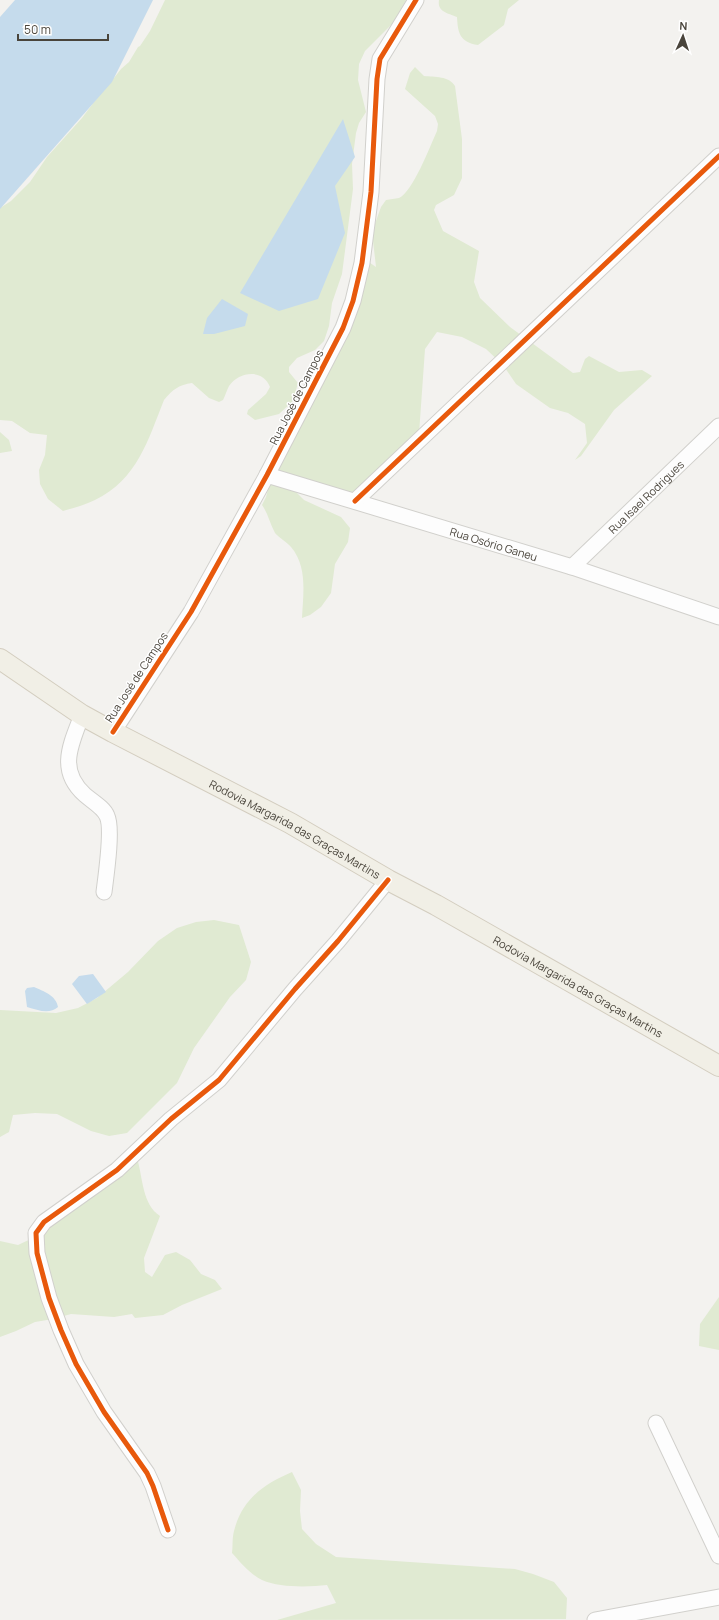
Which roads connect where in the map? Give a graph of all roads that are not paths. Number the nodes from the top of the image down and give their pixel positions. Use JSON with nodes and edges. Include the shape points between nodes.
{"nodes":[{"id":1,"x":416,"y":0,"type":"edge"},
{"id":2,"x":719,"y":156,"type":"edge"},
{"id":3,"x":719,"y":426,"type":"edge"},
{"id":4,"x":267,"y":475,"type":"junction"},
{"id":5,"x":356,"y":501,"type":"junction"},
{"id":6,"x":572,"y":567,"type":"junction"},
{"id":7,"x":719,"y":617,"type":"edge"},
{"id":8,"x":0,"y":659,"type":"edge"},
{"id":9,"x":82,"y":714,"type":"junction"},
{"id":10,"x":113,"y":732,"type":"junction"},
{"id":11,"x":388,"y":880,"type":"junction"},
{"id":12,"x":104,"y":892,"type":"dead end"},
{"id":13,"x":719,"y":1066,"type":"edge"},
{"id":14,"x":656,"y":1423,"type":"dead end"},
{"id":15,"x":168,"y":1530,"type":"dead end"},
{"id":16,"x":719,"y":1556,"type":"edge"},
{"id":17,"x":719,"y":1597,"type":"edge"},
{"id":18,"x":596,"y":1620,"type":"edge"}],
"edges":[{"from":1,"to":4,"type":"street","name":"Rua José de Campos","via":[[380,58],[371,192],[362,263],[353,301],[343,328]]},
{"from":2,"to":5,"type":"street"},
{"from":3,"to":6,"type":"street","name":"Rua Isael Rodrigues"},
{"from":4,"to":5,"type":"street","name":"Rua Osório Ganeu"},
{"from":4,"to":10,"type":"street","name":"Rua José de Campos","via":[[191,612]]},
{"from":5,"to":6,"type":"street","name":"Rua Osório Ganeu"},
{"from":6,"to":7,"type":"street","name":"Rua Osório Ganeu"},
{"from":8,"to":9,"type":"main road","name":"Rodovia Margarida das Graças Martins"},
{"from":9,"to":10,"type":"main road","name":"Rodovia Margarida das Graças Martins"},
{"from":9,"to":12,"type":"street","via":[[67,757],[70,774],[76,786],[108,817],[110,828]]},
{"from":10,"to":11,"type":"main road","name":"Rodovia Margarida das Graças Martins","via":[[290,822]]},
{"from":11,"to":13,"type":"main road","name":"Rodovia Margarida das Graças Martins"},
{"from":11,"to":15,"type":"street","via":[[228,1072],[171,1119],[122,1166],[44,1222],[36,1233],[42,1276],[66,1343],[104,1412],[147,1473]]},
{"from":14,"to":16,"type":"street"},
{"from":17,"to":18,"type":"street"}]}
